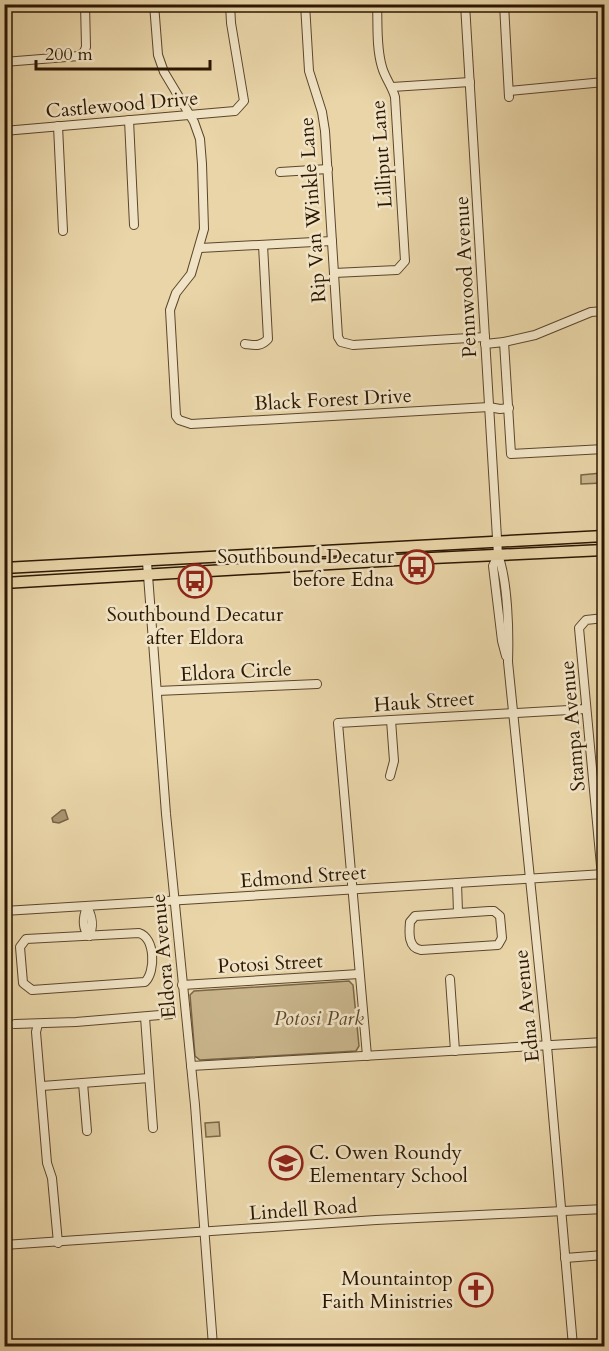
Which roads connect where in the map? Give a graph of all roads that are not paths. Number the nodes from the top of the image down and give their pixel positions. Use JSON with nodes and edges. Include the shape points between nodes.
{"nodes":[{"id":1,"x":85,"y":4,"type":"edge"},
{"id":2,"x":154,"y":4,"type":"edge"},
{"id":3,"x":230,"y":4,"type":"edge"},
{"id":4,"x":305,"y":4,"type":"edge"},
{"id":5,"x":377,"y":4,"type":"edge"},
{"id":6,"x":465,"y":4,"type":"edge"},
{"id":7,"x":504,"y":4,"type":"edge"},
{"id":8,"x":4,"y":62,"type":"edge"},
{"id":9,"x":470,"y":82,"type":"junction"},
{"id":10,"x":604,"y":82,"type":"edge"},
{"id":11,"x":392,"y":87,"type":"junction"},
{"id":12,"x":190,"y":115,"type":"junction"},
{"id":13,"x":129,"y":120,"type":"junction"},
{"id":14,"x":58,"y":126,"type":"junction"},
{"id":15,"x":4,"y":131,"type":"edge"},
{"id":16,"x":328,"y":169,"type":"junction"},
{"id":17,"x":280,"y":172,"type":"dead end"},
{"id":18,"x":134,"y":225,"type":"dead end"},
{"id":19,"x":63,"y":231,"type":"dead end"},
{"id":20,"x":332,"y":241,"type":"junction"},
{"id":21,"x":263,"y":245,"type":"junction"},
{"id":22,"x":200,"y":248,"type":"junction"},
{"id":23,"x":334,"y":273,"type":"junction"},
{"id":24,"x":604,"y":311,"type":"edge"},
{"id":25,"x":485,"y":341,"type":"junction"},
{"id":26,"x":504,"y":342,"type":"junction"},
{"id":27,"x":245,"y":344,"type":"dead end"},
{"id":28,"x":508,"y":405,"type":"junction"},
{"id":29,"x":489,"y":407,"type":"junction"},
{"id":30,"x":604,"y":449,"type":"edge"},
{"id":31,"x":604,"y":536,"type":"edge"},
{"id":32,"x":387,"y":547,"type":"junction"},
{"id":33,"x":497,"y":548,"type":"junction"},
{"id":34,"x":332,"y":550,"type":"junction"},
{"id":35,"x":604,"y":550,"type":"edge"},
{"id":36,"x":147,"y":562,"type":"junction"},
{"id":37,"x":343,"y":564,"type":"junction"},
{"id":38,"x":61,"y":565,"type":"junction"},
{"id":39,"x":21,"y":567,"type":"junction"},
{"id":40,"x":4,"y":568,"type":"edge"},
{"id":41,"x":267,"y":568,"type":"junction"},
{"id":42,"x":4,"y":574,"type":"edge"},
{"id":43,"x":148,"y":575,"type":"junction"},
{"id":44,"x":63,"y":580,"type":"junction"},
{"id":45,"x":4,"y":583,"type":"edge"},
{"id":46,"x":604,"y":618,"type":"edge"},
{"id":47,"x":317,"y":684,"type":"dead end"},
{"id":48,"x":157,"y":692,"type":"junction"},
{"id":49,"x":586,"y":709,"type":"junction"},
{"id":50,"x":513,"y":713,"type":"junction"},
{"id":51,"x":391,"y":720,"type":"junction"},
{"id":52,"x":390,"y":777,"type":"dead end"},
{"id":53,"x":603,"y":874,"type":"edge"},
{"id":54,"x":529,"y":878,"type":"junction"},
{"id":55,"x":457,"y":883,"type":"junction"},
{"id":56,"x":353,"y":889,"type":"junction"},
{"id":57,"x":604,"y":898,"type":"edge"},
{"id":58,"x":175,"y":902,"type":"junction"},
{"id":59,"x":87,"y":907,"type":"junction"},
{"id":60,"x":4,"y":912,"type":"edge"},
{"id":61,"x":458,"y":912,"type":"junction"},
{"id":62,"x":89,"y":936,"type":"junction"},
{"id":63,"x":359,"y":974,"type":"junction"},
{"id":64,"x":450,"y":979,"type":"dead end"},
{"id":65,"x":182,"y":985,"type":"junction"},
{"id":66,"x":172,"y":1014,"type":"dead end"},
{"id":67,"x":145,"y":1017,"type":"junction"},
{"id":68,"x":15,"y":1024,"type":"dead end"},
{"id":69,"x":38,"y":1024,"type":"junction"},
{"id":70,"x":604,"y":1042,"type":"edge"},
{"id":71,"x":547,"y":1046,"type":"junction"},
{"id":72,"x":455,"y":1051,"type":"junction"},
{"id":73,"x":367,"y":1056,"type":"junction"},
{"id":74,"x":191,"y":1066,"type":"junction"},
{"id":75,"x":149,"y":1078,"type":"junction"},
{"id":76,"x":83,"y":1083,"type":"junction"},
{"id":77,"x":42,"y":1086,"type":"junction"},
{"id":78,"x":153,"y":1128,"type":"dead end"},
{"id":79,"x":87,"y":1131,"type":"dead end"},
{"id":80,"x":604,"y":1209,"type":"edge"},
{"id":81,"x":560,"y":1211,"type":"junction"},
{"id":82,"x":205,"y":1233,"type":"junction"},
{"id":83,"x":58,"y":1243,"type":"junction"},
{"id":84,"x":4,"y":1245,"type":"edge"},
{"id":85,"x":604,"y":1255,"type":"edge"},
{"id":86,"x":565,"y":1258,"type":"junction"},
{"id":87,"x":213,"y":1347,"type":"edge"},
{"id":88,"x":573,"y":1347,"type":"edge"}],
"edges":[{"from":1,"to":8,"type":"street","via":[[86,47],[79,56]]},
{"from":2,"to":12,"type":"street","via":[[164,72]]},
{"from":3,"to":12,"type":"street","name":"Castlewood Drive","via":[[244,101],[235,111]]},
{"from":4,"to":16,"type":"street","name":"Rip Van Winkle Lane","via":[[309,71],[322,112]]},
{"from":5,"to":11,"type":"street","name":"Lilliput Lane","via":[[382,70]]},
{"from":6,"to":9,"type":"street","name":"Pennwood Avenue"},
{"from":7,"to":10,"type":"street","via":[[509,94]]},
{"from":9,"to":11,"type":"street"},
{"from":9,"to":25,"type":"street","name":"Pennwood Avenue"},
{"from":11,"to":23,"type":"street","name":"Lilliput Lane","via":[[405,261],[397,270]]},
{"from":12,"to":13,"type":"street","name":"Castlewood Drive"},
{"from":12,"to":22,"type":"street","via":[[200,139],[202,164],[204,229]]},
{"from":13,"to":14,"type":"street","name":"Castlewood Drive"},
{"from":13,"to":18,"type":"street"},
{"from":14,"to":15,"type":"street","name":"Castlewood Drive"},
{"from":14,"to":19,"type":"street"},
{"from":16,"to":17,"type":"street"},
{"from":16,"to":20,"type":"street","name":"Rip Van Winkle Lane"},
{"from":20,"to":21,"type":"street"},
{"from":20,"to":23,"type":"street","name":"Rip Van Winkle Lane"},
{"from":21,"to":22,"type":"street"},
{"from":21,"to":27,"type":"street","via":[[268,339],[263,344]]},
{"from":22,"to":29,"type":"street","name":"Black Forest Drive","via":[[191,274],[176,293],[170,310],[179,420],[191,423]]},
{"from":23,"to":25,"type":"street","name":"Rip Van Winkle Lane","via":[[341,342],[353,345]]},
{"from":24,"to":26,"type":"street"},
{"from":25,"to":26,"type":"street"},
{"from":25,"to":29,"type":"street","name":"Pennwood Avenue"},
{"from":26,"to":28,"type":"street"},
{"from":28,"to":29,"type":"street","name":"Black Forest Drive","via":[[500,402]]},
{"from":28,"to":30,"type":"street","via":[[511,454]]},
{"from":29,"to":33,"type":"street","name":"Pennwood Avenue"},
{"from":31,"to":33,"type":"main road"},
{"from":32,"to":33,"type":"main road"},
{"from":32,"to":34,"type":"main road"},
{"from":32,"to":37,"type":"main road","via":[[377,554],[347,558]]},
{"from":33,"to":35,"type":"main road"},
{"from":33,"to":37,"type":"main road"},
{"from":33,"to":50,"type":"street","name":"Edna Avenue","via":[[493,566]]},
{"from":34,"to":36,"type":"main road"},
{"from":34,"to":41,"type":"main road","via":[[320,559],[282,561]]},
{"from":36,"to":38,"type":"main road"},
{"from":36,"to":43,"type":"street","name":"Eldora Avenue"},
{"from":37,"to":41,"type":"main road"},
{"from":38,"to":39,"type":"main road"},
{"from":38,"to":44,"type":"main road"},
{"from":39,"to":40,"type":"main road"},
{"from":39,"to":42,"type":"main road"},
{"from":41,"to":43,"type":"main road"},
{"from":43,"to":44,"type":"main road"},
{"from":43,"to":48,"type":"street","name":"Eldora Avenue"},
{"from":44,"to":45,"type":"main road"},
{"from":46,"to":49,"type":"street","name":"Stampa Avenue","via":[[586,620],[579,628]]},
{"from":47,"to":48,"type":"street","name":"Eldora Circle"},
{"from":48,"to":58,"type":"street","name":"Eldora Avenue"},
{"from":49,"to":50,"type":"street","name":"Hauk Street"},
{"from":49,"to":53,"type":"street","name":"Stampa Avenue"},
{"from":50,"to":51,"type":"street","name":"Hauk Street"},
{"from":50,"to":54,"type":"street","name":"Edna Avenue"},
{"from":51,"to":52,"type":"street","via":[[394,761]]},
{"from":51,"to":56,"type":"street","name":"Hauk Street","via":[[338,723]]},
{"from":53,"to":54,"type":"street","name":"Edmond Street"},
{"from":53,"to":57,"type":"street","name":"Stampa Avenue"},
{"from":54,"to":55,"type":"street","name":"Edmond Street"},
{"from":54,"to":71,"type":"street","name":"Edna Avenue"},
{"from":55,"to":56,"type":"street","name":"Edmond Street"},
{"from":55,"to":61,"type":"street"},
{"from":56,"to":58,"type":"street","name":"Edmond Street"},
{"from":56,"to":63,"type":"street"},
{"from":58,"to":59,"type":"street","name":"Edmond Street"},
{"from":58,"to":65,"type":"street","name":"Eldora Avenue"},
{"from":59,"to":60,"type":"street","name":"Edmond Street"},
{"from":59,"to":62,"type":"street","via":[[85,931]]},
{"from":61,"to":61,"type":"street","via":[[411,918],[411,945],[421,950],[496,946],[501,942],[498,913]]},
{"from":62,"to":62,"type":"street","via":[[26,939],[20,947],[26,988],[146,982],[150,977],[146,935]]},
{"from":63,"to":65,"type":"street","name":"Potosi Street"},
{"from":63,"to":73,"type":"street"},
{"from":64,"to":72,"type":"street"},
{"from":65,"to":74,"type":"street","name":"Eldora Avenue"},
{"from":66,"to":67,"type":"street"},
{"from":67,"to":69,"type":"street"},
{"from":67,"to":75,"type":"street"},
{"from":68,"to":69,"type":"street"},
{"from":69,"to":77,"type":"street"},
{"from":70,"to":71,"type":"street"},
{"from":71,"to":72,"type":"street"},
{"from":71,"to":81,"type":"street","name":"Edna Avenue"},
{"from":72,"to":73,"type":"street"},
{"from":73,"to":74,"type":"street"},
{"from":74,"to":82,"type":"street","name":"Eldora Avenue"},
{"from":75,"to":76,"type":"street"},
{"from":75,"to":78,"type":"street"},
{"from":76,"to":77,"type":"street"},
{"from":76,"to":79,"type":"street"},
{"from":77,"to":83,"type":"street"},
{"from":80,"to":81,"type":"street","name":"Lindell Road"},
{"from":81,"to":82,"type":"street","name":"Lindell Road"},
{"from":81,"to":86,"type":"street","name":"Edna Avenue"},
{"from":82,"to":83,"type":"street","name":"Lindell Road"},
{"from":82,"to":87,"type":"street","name":"Eldora Avenue"},
{"from":83,"to":84,"type":"street","name":"Lindell Road"},
{"from":85,"to":86,"type":"street"},
{"from":86,"to":88,"type":"street","name":"Edna Avenue"}]}
